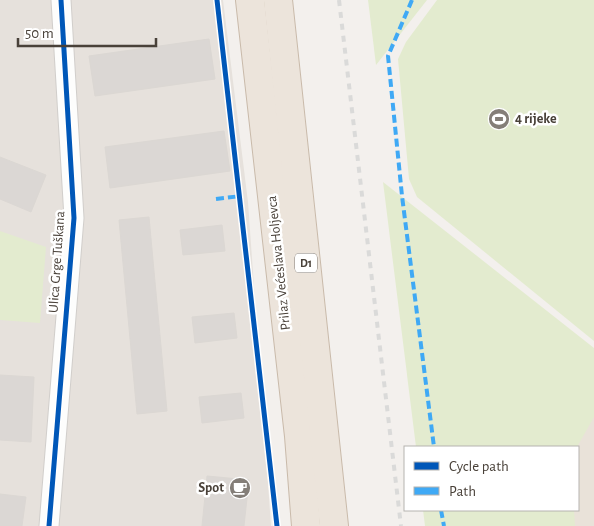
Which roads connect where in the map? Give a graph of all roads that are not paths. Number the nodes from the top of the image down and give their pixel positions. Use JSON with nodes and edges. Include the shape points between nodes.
{"nodes":[{"id":1,"x":62,"y":0,"type":"edge"},
{"id":2,"x":250,"y":0,"type":"edge"},
{"id":3,"x":278,"y":0,"type":"edge"},
{"id":4,"x":49,"y":526,"type":"edge"},
{"id":5,"x":306,"y":526,"type":"edge"},
{"id":6,"x":334,"y":526,"type":"edge"}],
"edges":[{"from":1,"to":4,"type":"street","name":"Ulica Grge Tuškana","via":[[74,218]]},
{"from":2,"to":5,"type":"highway","name":"Prilaz Većeslava Holjevca","number":"D1","via":[[299,436]]},
{"from":3,"to":6,"type":"highway","name":"Prilaz Većeslava Holjevca","number":"D1"}]}
